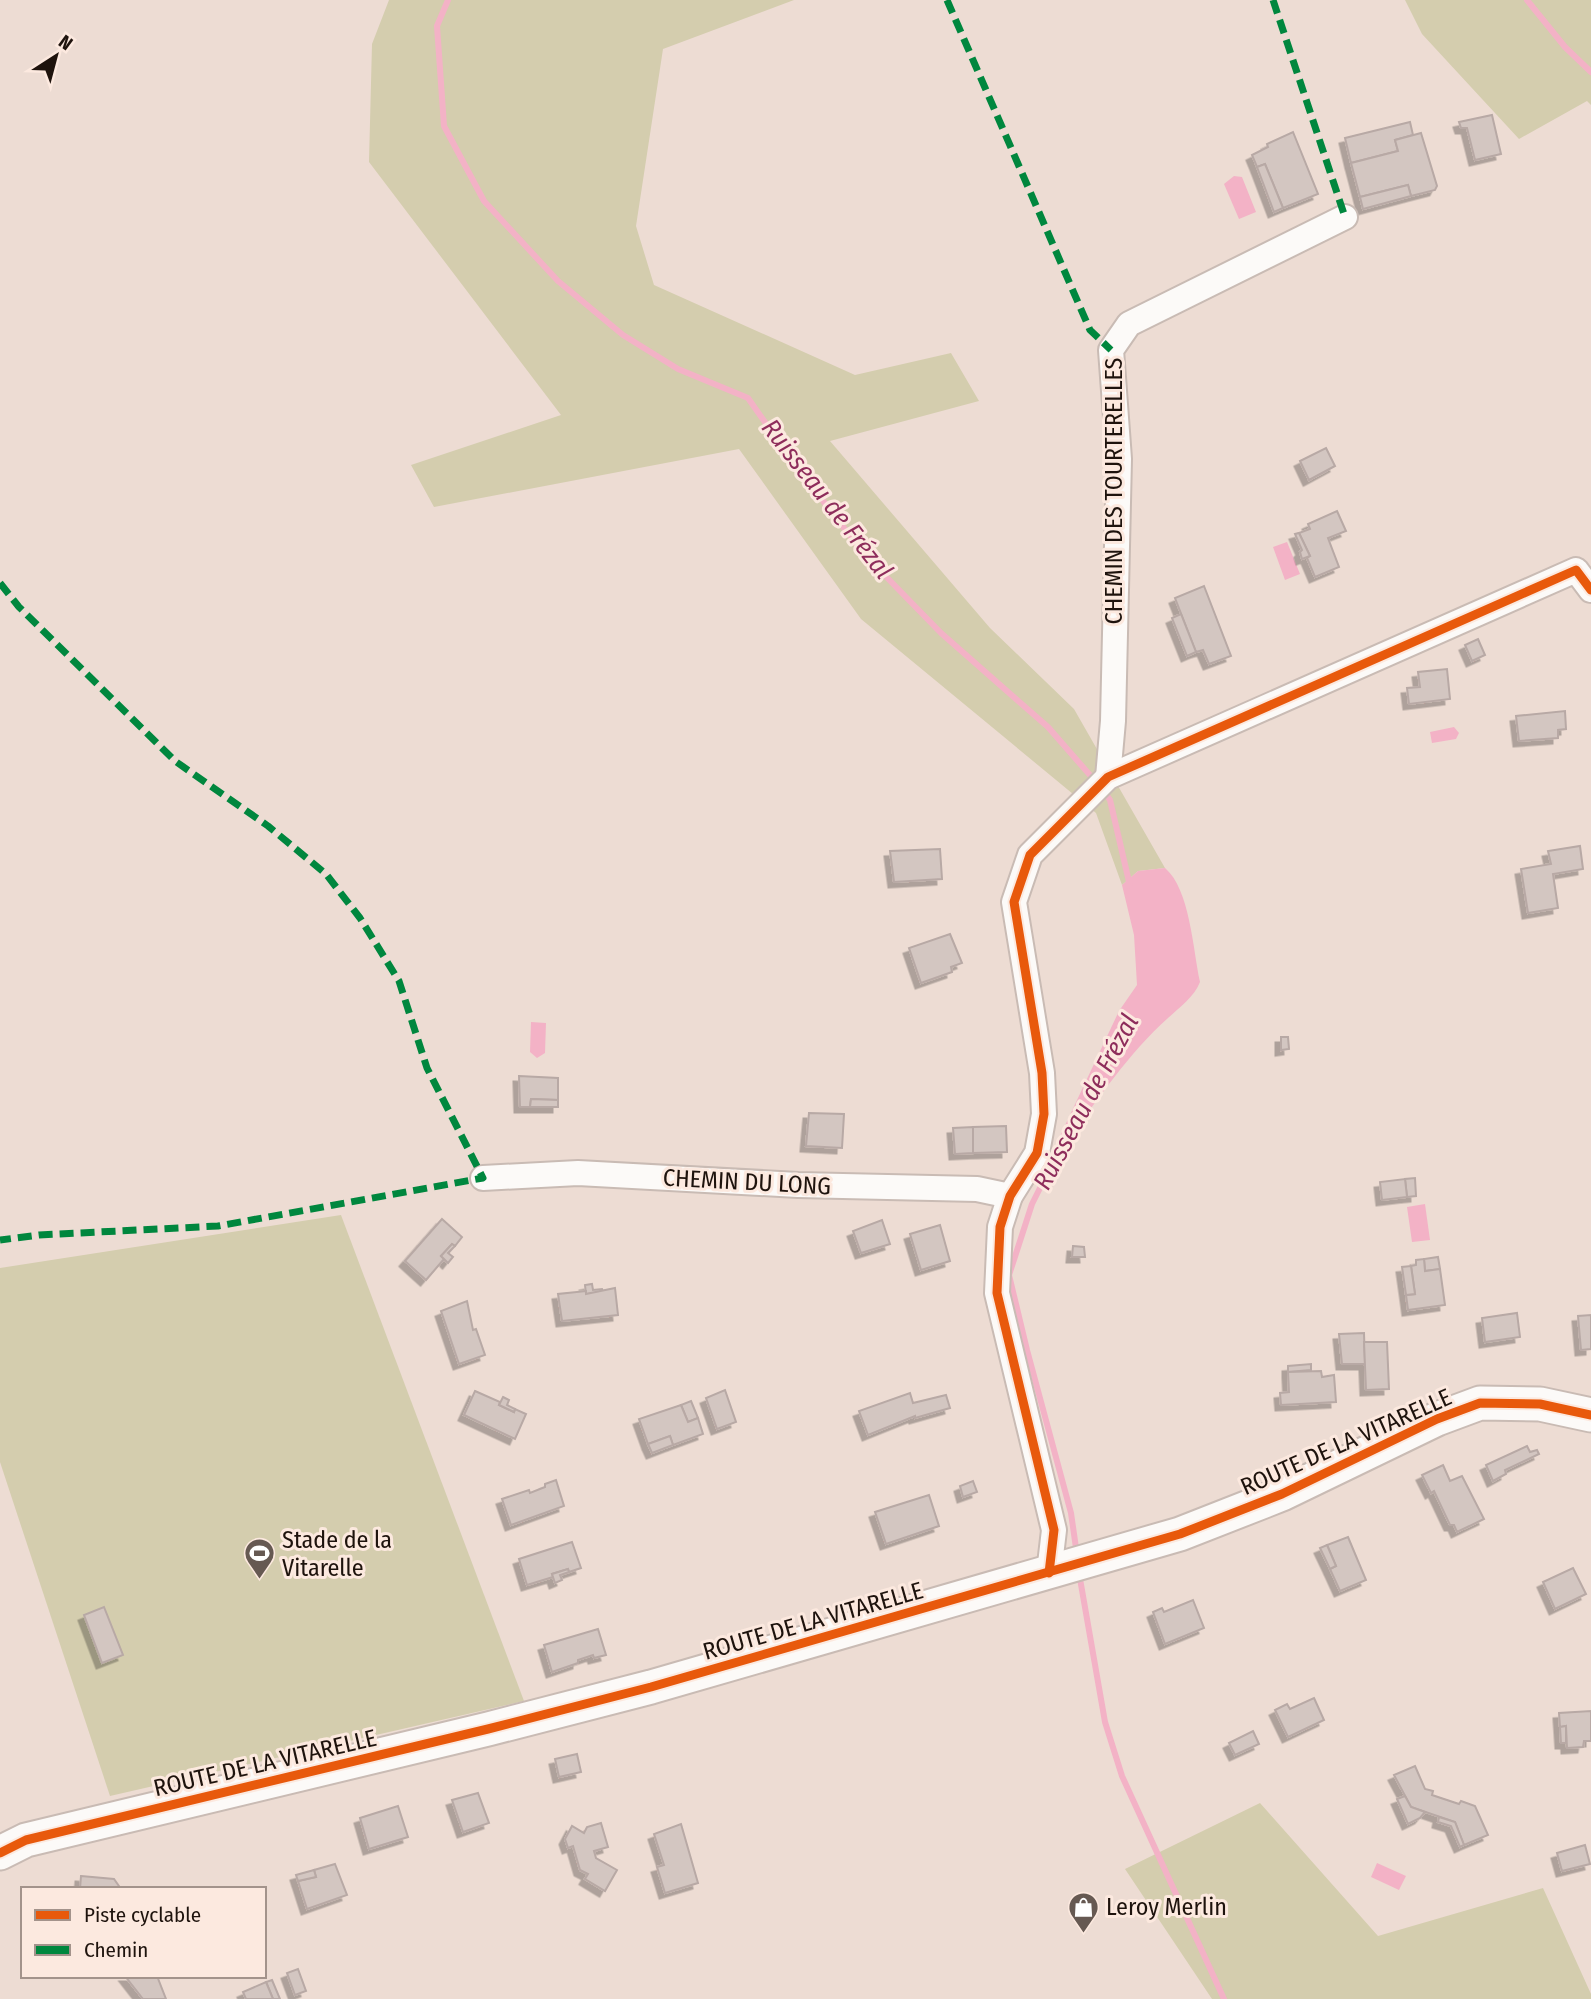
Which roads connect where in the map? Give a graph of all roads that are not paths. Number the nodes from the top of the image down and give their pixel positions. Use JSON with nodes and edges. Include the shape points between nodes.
{"nodes":[{"id":1,"x":1345,"y":217,"type":"dead end"},
{"id":2,"x":1591,"y":590,"type":"edge"},
{"id":3,"x":1108,"y":777,"type":"junction"},
{"id":4,"x":484,"y":1178,"type":"dead end"},
{"id":5,"x":1010,"y":1196,"type":"junction"},
{"id":6,"x":1591,"y":1415,"type":"edge"},
{"id":7,"x":1068,"y":1567,"type":"junction"},
{"id":8,"x":9,"y":1844,"type":"edge"}],
"edges":[{"from":1,"to":3,"type":"street","name":"CHEMIN DES TOURTERELLES","via":[[1129,324],[1111,350],[1119,458]]},
{"from":2,"to":3,"type":"street","via":[[1576,570]]},
{"from":3,"to":5,"type":"street","via":[[1030,855],[1014,902],[1042,1073],[1044,1114],[1037,1153]]},
{"from":4,"to":5,"type":"street","name":"CHEMIN DU LONG","via":[[578,1173],[977,1189]]},
{"from":5,"to":7,"type":"street","via":[[1000,1227],[997,1293],[1054,1530]]},
{"from":6,"to":7,"type":"street","name":"ROUTE DE LA VITARELLE","via":[[1540,1404],[1480,1403],[1282,1494],[1180,1534]]},
{"from":7,"to":8,"type":"street","name":"ROUTE DE LA VITARELLE","via":[[639,1690]]}]}
